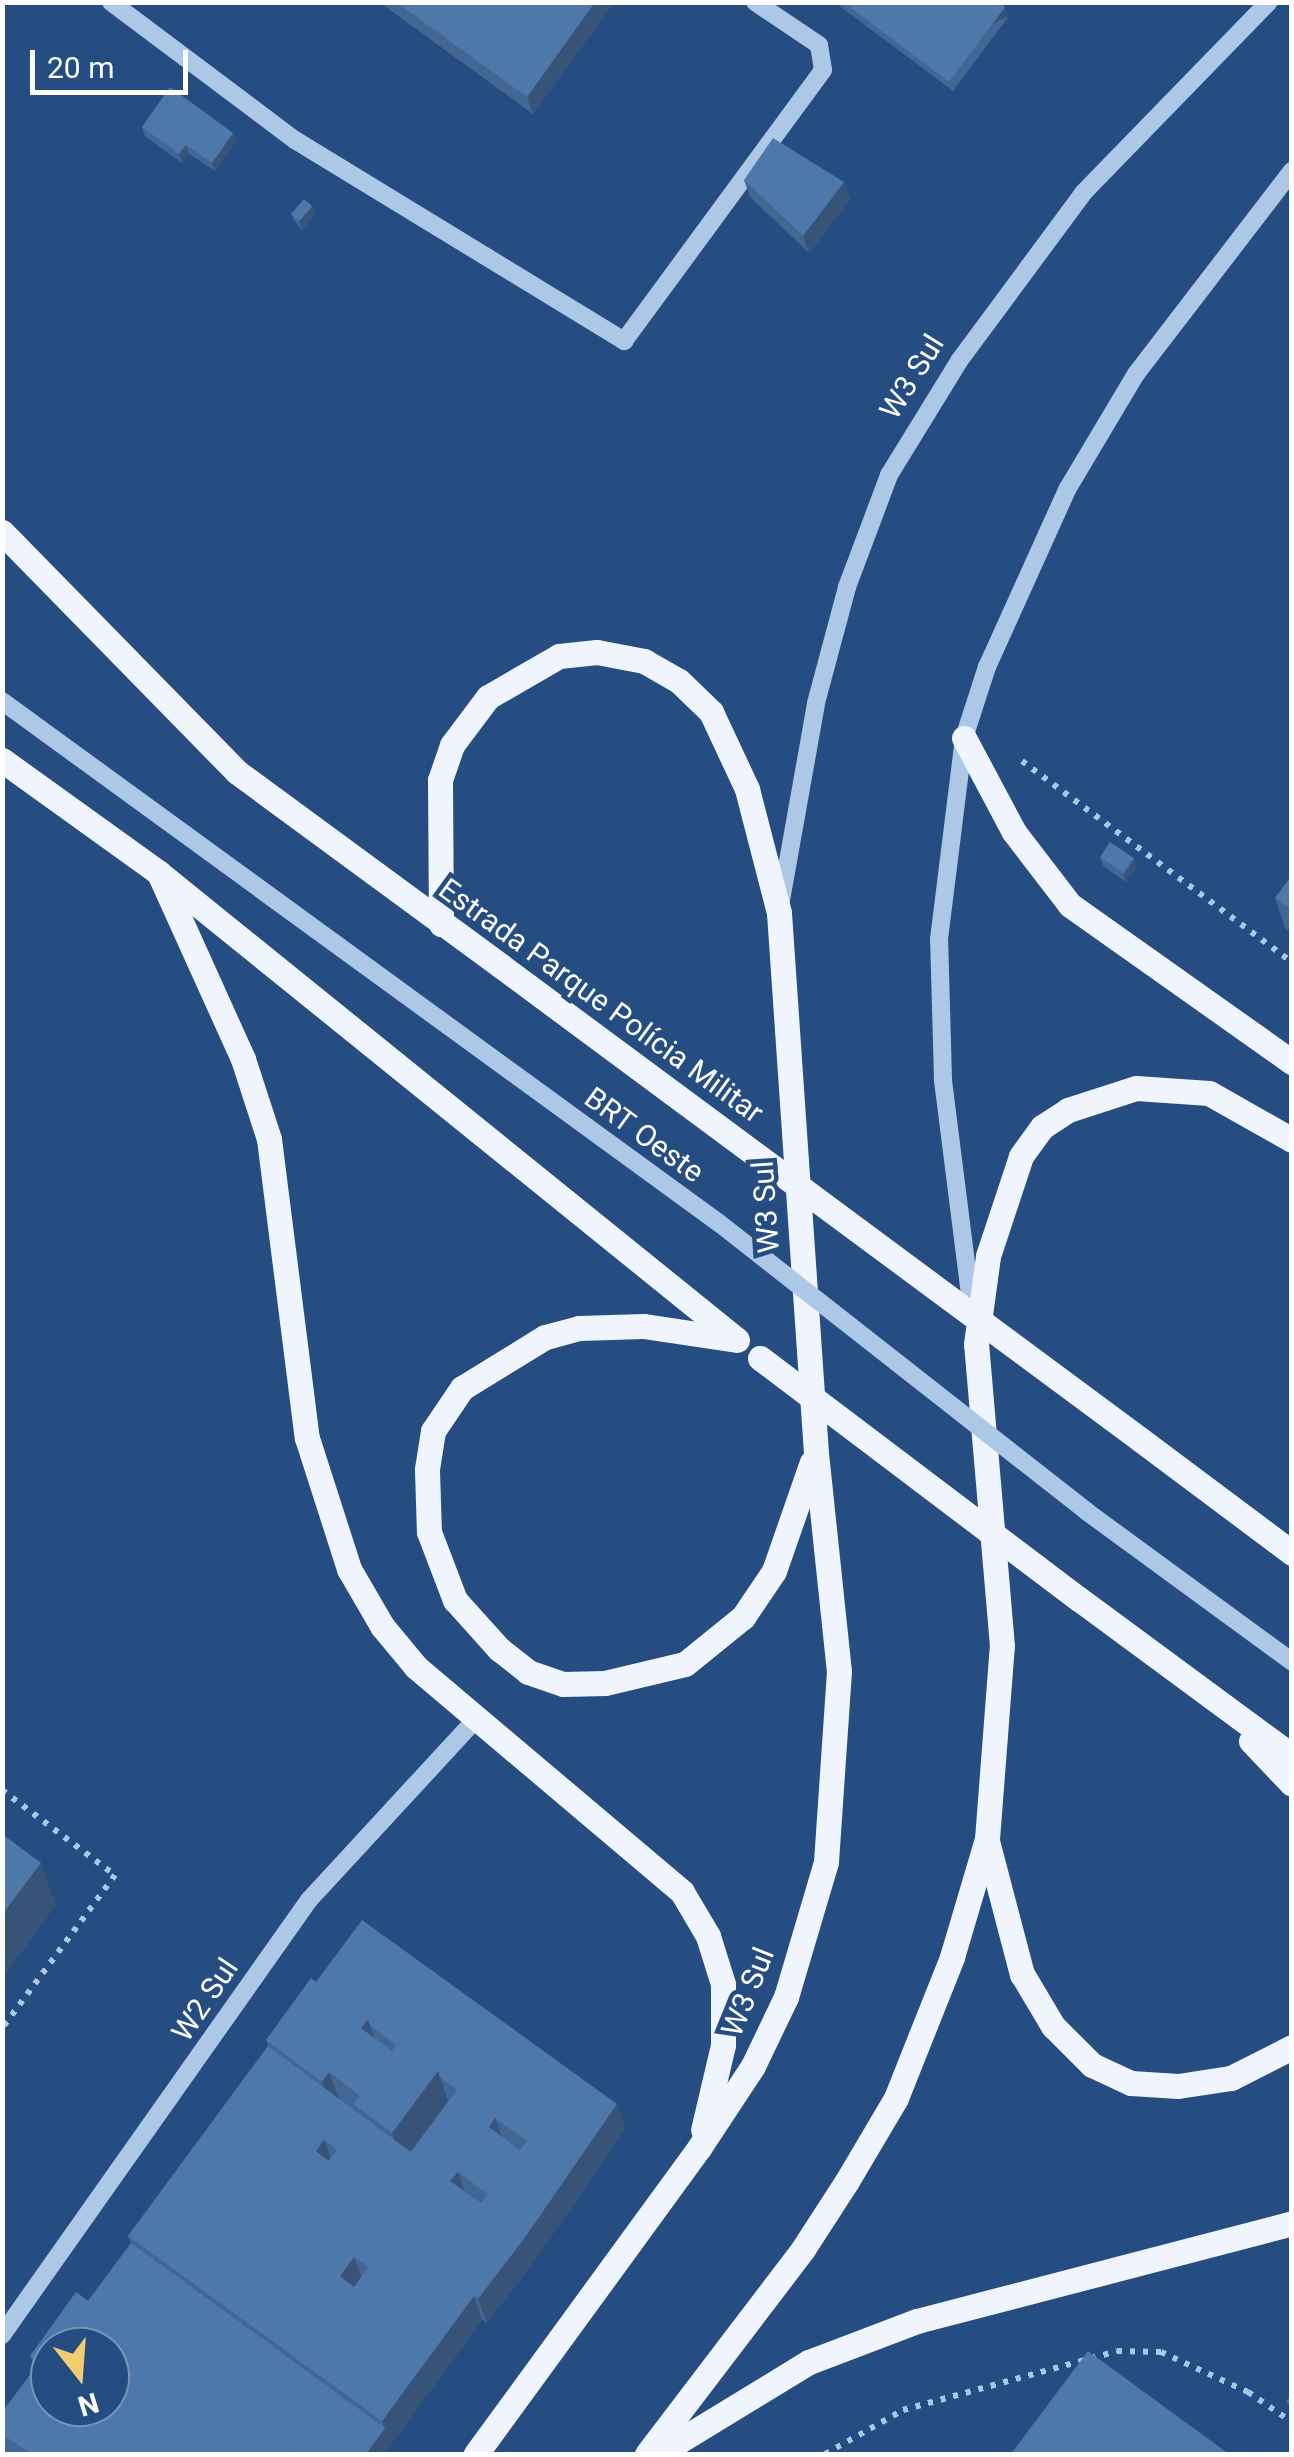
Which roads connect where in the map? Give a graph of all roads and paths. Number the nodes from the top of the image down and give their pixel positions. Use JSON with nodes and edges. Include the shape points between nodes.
{"nodes":[{"id":1,"x":111,"y":2,"type":"edge"},
{"id":2,"x":755,"y":2,"type":"edge"},
{"id":3,"x":1269,"y":2,"type":"edge"},
{"id":4,"x":1292,"y":171,"type":"edge"},
{"id":5,"x":2,"y":532,"type":"edge"},
{"id":6,"x":2,"y":701,"type":"edge"},
{"id":7,"x":967,"y":730,"type":"junction"},
{"id":8,"x":2,"y":760,"type":"edge"},
{"id":9,"x":158,"y":874,"type":"junction"},
{"id":10,"x":779,"y":912,"type":"junction"},
{"id":11,"x":441,"y":924,"type":"junction"},
{"id":12,"x":1292,"y":962,"type":"edge"},
{"id":13,"x":1292,"y":1062,"type":"edge"},
{"id":14,"x":1292,"y":1140,"type":"edge"},
{"id":15,"x":737,"y":1340,"type":"junction"},
{"id":16,"x":976,"y":1344,"type":"junction"},
{"id":17,"x":816,"y":1452,"type":"junction"},
{"id":18,"x":1252,"y":1524,"type":"junction"},
{"id":19,"x":1292,"y":1530,"type":"edge"},
{"id":20,"x":1292,"y":1552,"type":"edge"},
{"id":21,"x":1292,"y":1662,"type":"edge"},
{"id":22,"x":1214,"y":1700,"type":"junction"},
{"id":23,"x":478,"y":1718,"type":"junction"},
{"id":24,"x":1292,"y":1756,"type":"edge"},
{"id":25,"x":1292,"y":1784,"type":"edge"},
{"id":26,"x":2,"y":1790,"type":"edge"},
{"id":27,"x":986,"y":1839,"type":"junction"},
{"id":28,"x":2,"y":2028,"type":"edge"},
{"id":29,"x":1292,"y":2047,"type":"edge"},
{"id":30,"x":698,"y":2148,"type":"junction"},
{"id":31,"x":1292,"y":2223,"type":"edge"},
{"id":32,"x":2,"y":2335,"type":"edge"},
{"id":33,"x":1292,"y":2422,"type":"edge"},
{"id":34,"x":476,"y":2454,"type":"edge"},
{"id":35,"x":646,"y":2454,"type":"edge"},
{"id":36,"x":658,"y":2454,"type":"edge"},
{"id":37,"x":825,"y":2454,"type":"edge"}],
"edges":[{"from":1,"to":2,"type":"street","via":[[295,140],[624,340],[823,70],[819,45]]},
{"from":3,"to":10,"type":"street","name":"W3 Sul","via":[[1084,192],[959,361],[890,475],[848,588],[816,703]]},
{"from":4,"to":7,"type":"street","via":[[1136,374],[1068,488],[987,667]]},
{"from":5,"to":11,"type":"main road","name":"Estrada Parque Polícia Militar","via":[[238,772]]},
{"from":6,"to":21,"type":"street","name":"BRT Oeste","bridge":true,"via":[[719,1223],[1086,1511]]},
{"from":7,"to":12,"type":"path"},
{"from":7,"to":13,"type":"main road","via":[[1014,832],[1070,905]]},
{"from":7,"to":16,"type":"street","via":[[939,939],[943,1078]]},
{"from":8,"to":9,"type":"main road"},
{"from":9,"to":15,"type":"main road"},
{"from":9,"to":23,"type":"main road","via":[[244,1059],[269,1138],[288,1316],[324,1503],[382,1626],[416,1666]]},
{"from":10,"to":11,"type":"main road","via":[[747,789],[710,712],[679,681],[644,662],[597,652],[559,656],[525,672],[488,697],[452,745],[437,815]]},
{"from":10,"to":17,"type":"main road","name":"W3 Sul"},
{"from":11,"to":18,"type":"main road","name":"Estrada Parque Polícia Militar","bridge":true},
{"from":14,"to":16,"type":"main road","via":[[1208,1093],[1168,1087],[1106,1095],[1055,1119],[1021,1156],[1007,1188],[988,1256]]},
{"from":15,"to":17,"type":"main road","via":[[643,1326],[579,1328],[544,1336],[462,1388],[433,1431],[427,1470],[429,1532],[454,1600],[499,1650],[528,1672],[563,1684],[605,1683],[685,1664],[743,1618],[774,1570]]},
{"from":15,"to":22,"type":"main road","bridge":true},
{"from":16,"to":27,"type":"main road","via":[[1002,1646]]},
{"from":17,"to":30,"type":"main road","name":"W3 Sul","via":[[840,1672],[826,1862],[786,1998],[752,2066]]},
{"from":18,"to":19,"type":"main road"},
{"from":18,"to":20,"type":"main road","name":"Estrada Parque Polícia Militar"},
{"from":22,"to":24,"type":"main road"},
{"from":22,"to":25,"type":"main road"},
{"from":23,"to":30,"type":"main road","via":[[634,1845],[682,1892],[708,1936],[723,1984],[723,2045]]},
{"from":23,"to":32,"type":"street","name":"W2 Sul","via":[[309,1900]]},
{"from":26,"to":28,"type":"path","via":[[115,1875]]},
{"from":27,"to":29,"type":"main road","via":[[1022,1974],[1053,2026],[1092,2065],[1131,2082],[1178,2086],[1231,2078]]},
{"from":27,"to":35,"type":"main road","via":[[952,1958],[896,2098],[802,2250]]},
{"from":30,"to":34,"type":"main road","name":"W3 Sul"},
{"from":31,"to":36,"type":"main road","via":[[917,2321],[809,2362]]},
{"from":33,"to":37,"type":"path","via":[[1248,2392],[1161,2352],[1117,2351],[902,2410]]}]}
